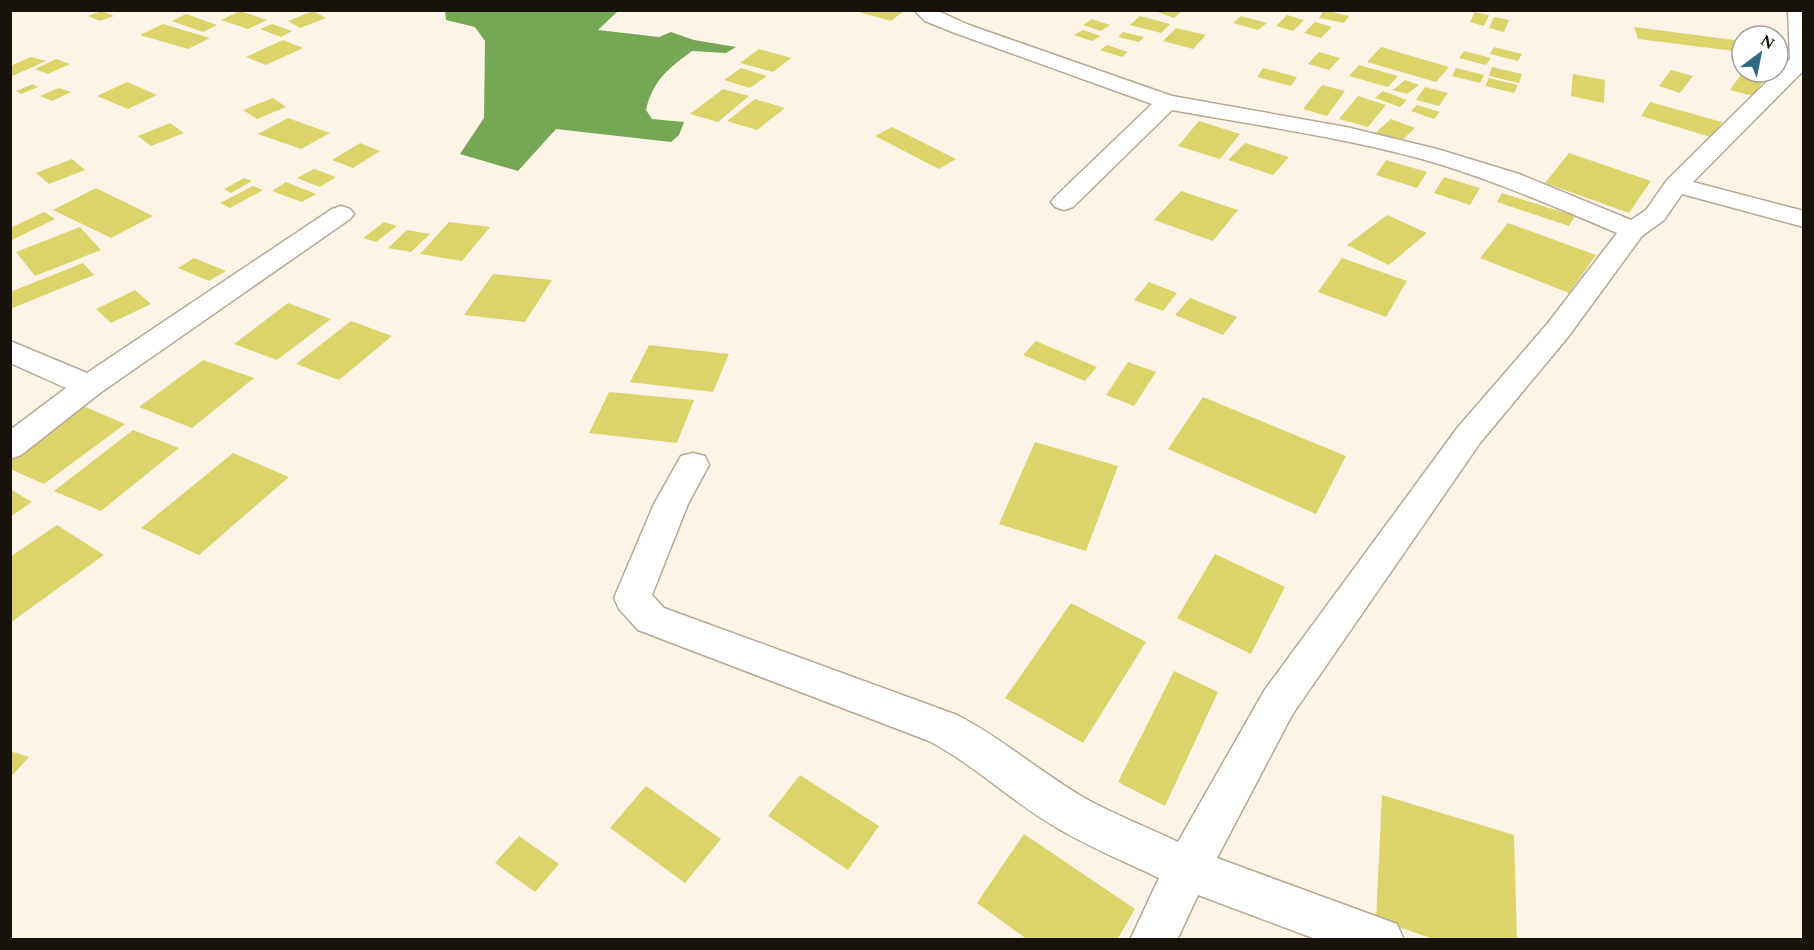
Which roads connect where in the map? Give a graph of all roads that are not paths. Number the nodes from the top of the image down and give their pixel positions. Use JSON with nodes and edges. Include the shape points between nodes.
{"nodes":[{"id":1,"x":924,"y":10,"type":"edge"},
{"id":2,"x":1798,"y":10,"type":"edge"},
{"id":3,"x":1802,"y":60,"type":"edge"},
{"id":4,"x":1167,"y":102,"type":"junction"},
{"id":5,"x":1676,"y":185,"type":"junction"},
{"id":6,"x":1064,"y":202,"type":"dead end"},
{"id":7,"x":341,"y":214,"type":"dead end"},
{"id":8,"x":1803,"y":219,"type":"edge"},
{"id":9,"x":1633,"y":230,"type":"junction"},
{"id":10,"x":10,"y":351,"type":"edge"},
{"id":11,"x":89,"y":386,"type":"junction"},
{"id":12,"x":10,"y":447,"type":"edge"},
{"id":13,"x":693,"y":465,"type":"dead end"},
{"id":14,"x":1187,"y":869,"type":"junction"},
{"id":15,"x":1153,"y":939,"type":"edge"},
{"id":16,"x":1381,"y":939,"type":"edge"}],
"edges":[{"from":1,"to":4,"type":"street","via":[[962,29]]},
{"from":2,"to":3,"type":"street"},
{"from":3,"to":5,"type":"street"},
{"from":4,"to":6,"type":"street"},
{"from":4,"to":9,"type":"street","via":[[1346,134],[1429,154],[1510,179]]},
{"from":5,"to":8,"type":"street"},
{"from":5,"to":9,"type":"street","via":[[1655,215]]},
{"from":7,"to":11,"type":"street"},
{"from":9,"to":14,"type":"street","via":[[1558,330],[1469,435],[1278,703]]},
{"from":10,"to":11,"type":"street"},
{"from":11,"to":12,"type":"street"},
{"from":13,"to":14,"type":"street","via":[[671,504],[632,598],[651,619],[943,728],[972,743],[1074,815]]},
{"from":14,"to":15,"type":"street"},
{"from":14,"to":16,"type":"street"}]}
